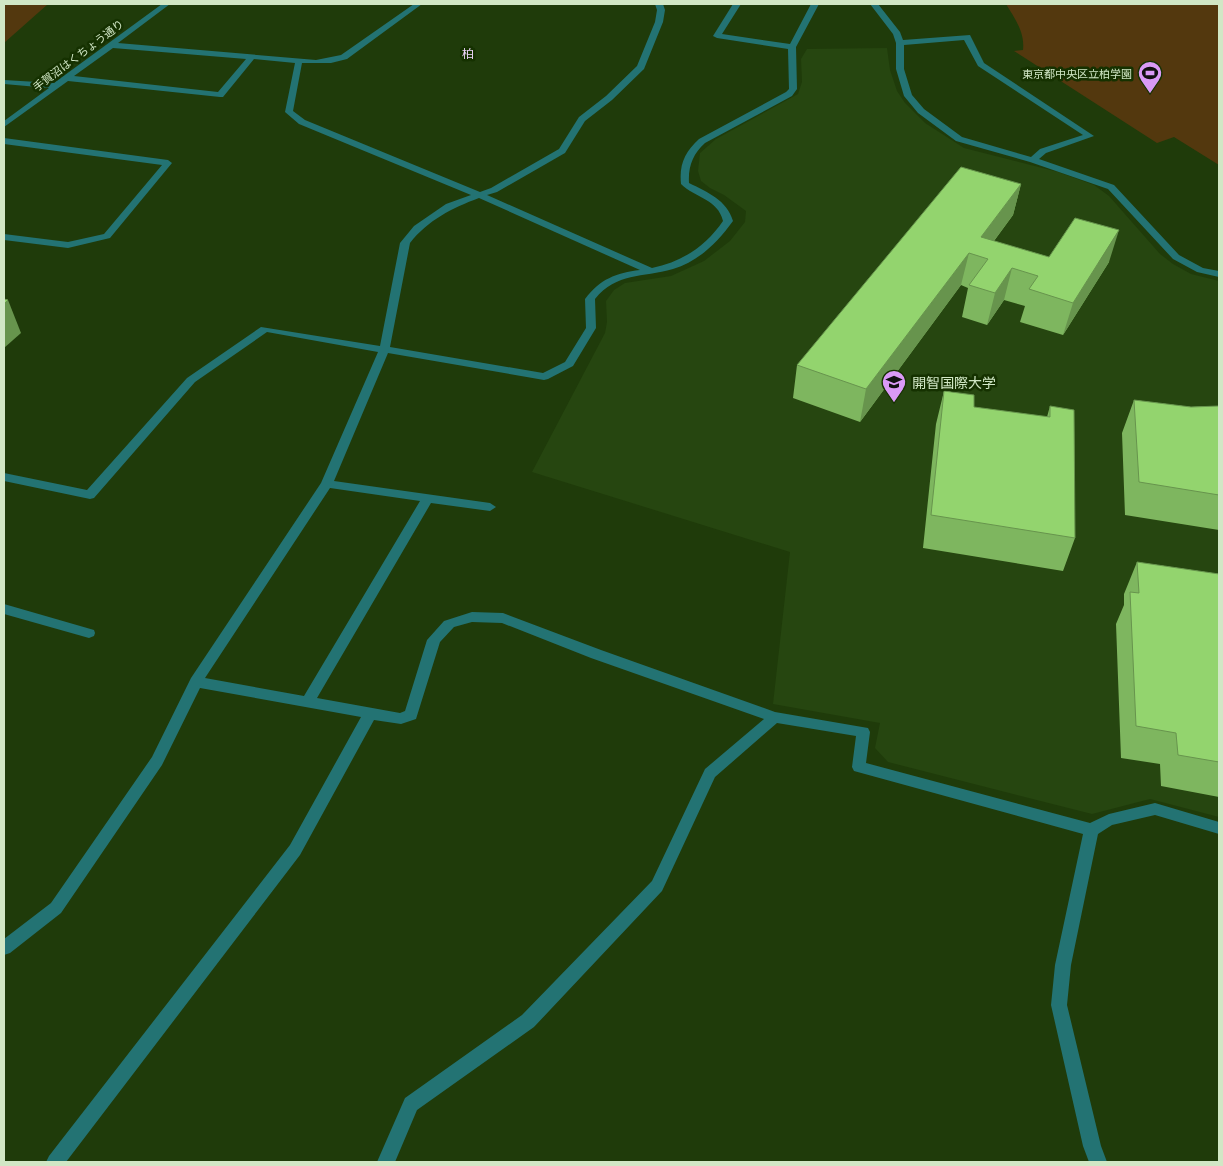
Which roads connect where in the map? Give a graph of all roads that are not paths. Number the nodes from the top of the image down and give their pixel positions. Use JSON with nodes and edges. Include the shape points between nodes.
{"nodes":[{"id":1,"x":166,"y":4,"type":"edge"},
{"id":2,"x":418,"y":4,"type":"edge"},
{"id":3,"x":659,"y":4,"type":"edge"},
{"id":4,"x":737,"y":4,"type":"edge"},
{"id":5,"x":815,"y":4,"type":"edge"},
{"id":6,"x":874,"y":4,"type":"edge"},
{"id":7,"x":900,"y":43,"type":"junction"},
{"id":8,"x":110,"y":46,"type":"junction"},
{"id":9,"x":792,"y":47,"type":"junction"},
{"id":10,"x":252,"y":56,"type":"junction"},
{"id":11,"x":299,"y":61,"type":"junction"},
{"id":12,"x":66,"y":78,"type":"junction"},
{"id":13,"x":4,"y":82,"type":"edge"},
{"id":14,"x":56,"y":86,"type":"junction"},
{"id":15,"x":4,"y":125,"type":"edge"},
{"id":16,"x":4,"y":141,"type":"edge"},
{"id":17,"x":1034,"y":160,"type":"junction"},
{"id":18,"x":479,"y":195,"type":"junction"},
{"id":19,"x":4,"y":236,"type":"edge"},
{"id":20,"x":652,"y":271,"type":"junction"},
{"id":21,"x":1219,"y":274,"type":"edge"},
{"id":22,"x":384,"y":350,"type":"junction"},
{"id":23,"x":4,"y":477,"type":"edge"},
{"id":24,"x":327,"y":484,"type":"junction"},
{"id":25,"x":428,"y":498,"type":"junction"},
{"id":26,"x":490,"y":507,"type":"dead end"},
{"id":27,"x":4,"y":609,"type":"edge"},
{"id":28,"x":89,"y":633,"type":"dead end"},
{"id":29,"x":196,"y":682,"type":"junction"},
{"id":30,"x":307,"y":703,"type":"junction"},
{"id":31,"x":370,"y":714,"type":"junction"},
{"id":32,"x":776,"y":717,"type":"junction"},
{"id":33,"x":1219,"y":828,"type":"edge"},
{"id":34,"x":1091,"y":830,"type":"junction"},
{"id":35,"x":4,"y":948,"type":"edge"},
{"id":36,"x":56,"y":1162,"type":"edge"},
{"id":37,"x":386,"y":1162,"type":"edge"},
{"id":38,"x":1098,"y":1162,"type":"edge"}],
"edges":[{"from":1,"to":8,"type":"street","name":"手賀沼はくちょう通り"},
{"from":2,"to":11,"type":"street","via":[[344,56],[324,62]]},
{"from":3,"to":18,"type":"street","via":[[659,22],[641,67],[582,119],[562,151],[494,190]]},
{"from":4,"to":9,"type":"street","via":[[716,36]]},
{"from":5,"to":9,"type":"street"},
{"from":6,"to":7,"type":"street"},
{"from":7,"to":17,"type":"street","via":[[900,69],[908,96],[921,111],[959,139]]},
{"from":7,"to":17,"type":"street","via":[[967,37],[981,64],[1090,136],[1043,151]]},
{"from":8,"to":10,"type":"street"},
{"from":8,"to":12,"type":"street","name":"手賀沼はくちょう通り"},
{"from":9,"to":20,"type":"street","via":[[793,89],[789,94],[702,140],[690,152],[684,174],[685,184],[718,204],[727,213],[728,221],[717,238],[693,257]]},
{"from":10,"to":11,"type":"street"},
{"from":10,"to":12,"type":"street","via":[[220,95]]},
{"from":11,"to":18,"type":"street","via":[[289,112],[302,122]]},
{"from":12,"to":14,"type":"street","name":"手賀沼はくちょう通り"},
{"from":13,"to":14,"type":"street"},
{"from":14,"to":15,"type":"street","name":"手賀沼はくちょう通り"},
{"from":16,"to":19,"type":"street","via":[[168,163],[107,236],[68,245]]},
{"from":17,"to":21,"type":"street","via":[[1111,187],[1176,256],[1200,270]]},
{"from":18,"to":20,"type":"street"},
{"from":18,"to":22,"type":"street","via":[[449,206],[417,228],[405,243]]},
{"from":20,"to":22,"type":"street","via":[[606,282],[590,299],[591,328],[569,364],[544,377]]},
{"from":22,"to":23,"type":"street","via":[[265,329],[191,380],[90,496]]},
{"from":22,"to":24,"type":"street"},
{"from":24,"to":25,"type":"street"},
{"from":24,"to":29,"type":"street"},
{"from":25,"to":26,"type":"street"},
{"from":25,"to":30,"type":"street"},
{"from":27,"to":28,"type":"street"},
{"from":29,"to":30,"type":"street"},
{"from":29,"to":35,"type":"street","via":[[157,761],[56,908]]},
{"from":30,"to":31,"type":"street"},
{"from":31,"to":32,"type":"street","via":[[401,719],[411,715],[434,640],[449,624],[472,617],[503,618]]},
{"from":31,"to":36,"type":"street","via":[[294,850]]},
{"from":32,"to":34,"type":"street","via":[[863,732],[859,767]]},
{"from":32,"to":37,"type":"street","via":[[710,773],[657,886],[528,1021],[411,1104]]},
{"from":33,"to":34,"type":"street","via":[[1155,809],[1109,820]]},
{"from":34,"to":38,"type":"street","via":[[1063,965],[1059,1005]]}]}
